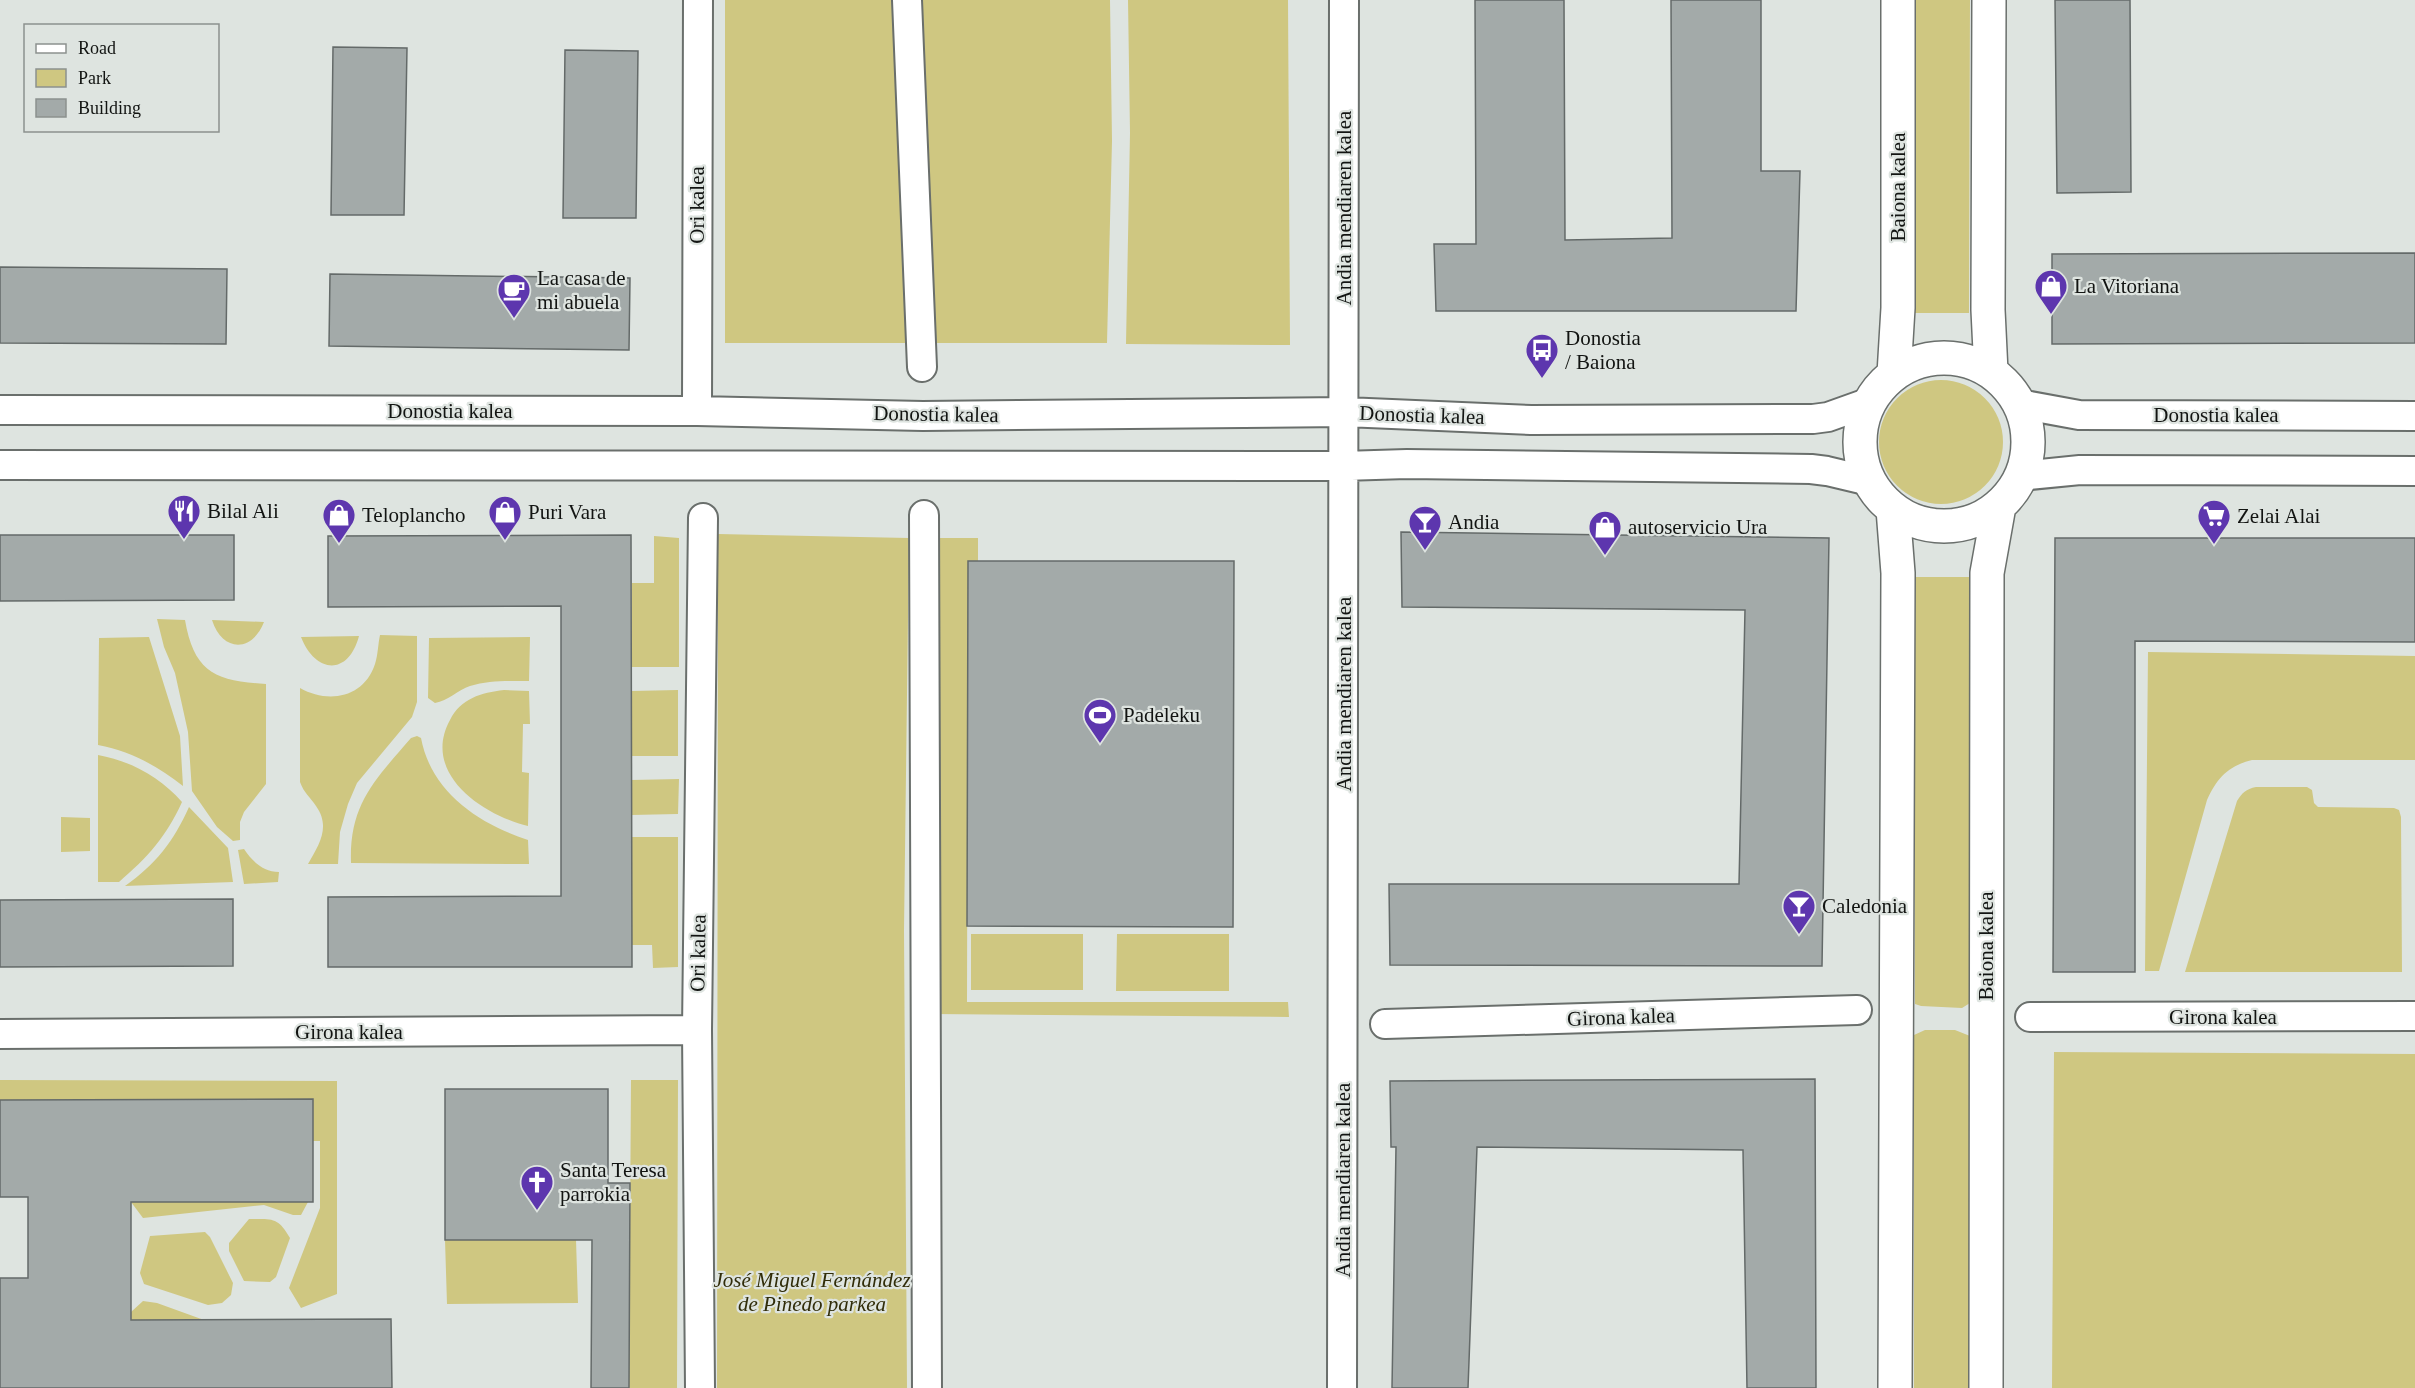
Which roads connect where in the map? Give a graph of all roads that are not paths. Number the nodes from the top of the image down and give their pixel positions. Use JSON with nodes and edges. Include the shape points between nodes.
{"nodes":[{"id":1,"x":698,"y":0,"type":"edge"},
{"id":2,"x":907,"y":0,"type":"edge"},
{"id":3,"x":1344,"y":0,"type":"edge"},
{"id":4,"x":1898,"y":0,"type":"edge"},
{"id":5,"x":1989,"y":0,"type":"edge"},
{"id":6,"x":922,"y":367,"type":"dead end"},
{"id":7,"x":1991,"y":372,"type":"junction"},
{"id":8,"x":1894,"y":374,"type":"junction"},
{"id":9,"x":1870,"y":402,"type":"junction"},
{"id":10,"x":2019,"y":404,"type":"junction"},
{"id":11,"x":0,"y":411,"type":"edge"},
{"id":12,"x":697,"y":411,"type":"junction"},
{"id":13,"x":1345,"y":412,"type":"junction"},
{"id":14,"x":2415,"y":416,"type":"edge"},
{"id":15,"x":0,"y":465,"type":"edge"},
{"id":16,"x":1343,"y":466,"type":"junction"},
{"id":17,"x":2415,"y":471,"type":"edge"},
{"id":18,"x":2020,"y":476,"type":"junction"},
{"id":19,"x":1869,"y":482,"type":"junction"},
{"id":20,"x":1999,"y":506,"type":"junction"},
{"id":21,"x":1893,"y":509,"type":"junction"},
{"id":22,"x":924,"y":515,"type":"dead end"},
{"id":23,"x":703,"y":518,"type":"dead end"},
{"id":24,"x":1857,"y":1010,"type":"dead end"},
{"id":25,"x":2415,"y":1016,"type":"edge"},
{"id":26,"x":2030,"y":1017,"type":"dead end"},
{"id":27,"x":1385,"y":1024,"type":"dead end"},
{"id":28,"x":698,"y":1030,"type":"junction"},
{"id":29,"x":0,"y":1034,"type":"edge"},
{"id":30,"x":700,"y":1388,"type":"edge"},
{"id":31,"x":927,"y":1388,"type":"edge"},
{"id":32,"x":1342,"y":1388,"type":"edge"},
{"id":33,"x":1895,"y":1388,"type":"edge"},
{"id":34,"x":1986,"y":1388,"type":"edge"}],
"edges":[{"from":1,"to":12,"type":"street","name":"Ori kalea"},
{"from":2,"to":6,"type":"street"},
{"from":3,"to":13,"type":"street","name":"Andia mendiaren kalea"},
{"from":4,"to":8,"type":"street","name":"Baiona kalea","via":[[1898,308]]},
{"from":5,"to":7,"type":"street"},
{"from":7,"to":8,"type":"street","via":[[1953,358],[1932,358]]},
{"from":7,"to":10,"type":"street"},
{"from":8,"to":9,"type":"street"},
{"from":9,"to":13,"type":"street","name":"Donostia kalea","via":[[1813,419],[1531,420]]},
{"from":9,"to":19,"type":"street","via":[[1859,441]]},
{"from":10,"to":14,"type":"street","name":"Donostia kalea","via":[[2079,415]]},
{"from":10,"to":18,"type":"street","via":[[2026,427],[2027,452]]},
{"from":11,"to":12,"type":"street","name":"Donostia kalea"},
{"from":12,"to":13,"type":"street","name":"Donostia kalea","via":[[923,416]]},
{"from":13,"to":16,"type":"street","name":"Andia mendiaren kalea"},
{"from":15,"to":16,"type":"street"},
{"from":16,"to":19,"type":"street","via":[[1811,469]]},
{"from":16,"to":32,"type":"street","name":"Andia mendiaren kalea"},
{"from":17,"to":18,"type":"street","via":[[2080,470]]},
{"from":18,"to":20,"type":"street"},
{"from":19,"to":21,"type":"street"},
{"from":20,"to":21,"type":"street","via":[[1958,525],[1935,526],[1912,520]]},
{"from":20,"to":34,"type":"street","name":"Baiona kalea","via":[[1987,573]]},
{"from":21,"to":33,"type":"street","via":[[1898,573]]},
{"from":22,"to":31,"type":"street"},
{"from":23,"to":28,"type":"street","name":"Ori kalea"},
{"from":24,"to":27,"type":"street","name":"Girona kalea"},
{"from":25,"to":26,"type":"street","name":"Girona kalea"},
{"from":28,"to":29,"type":"street","name":"Girona kalea"},
{"from":28,"to":30,"type":"street","name":"Ori kalea"}]}
